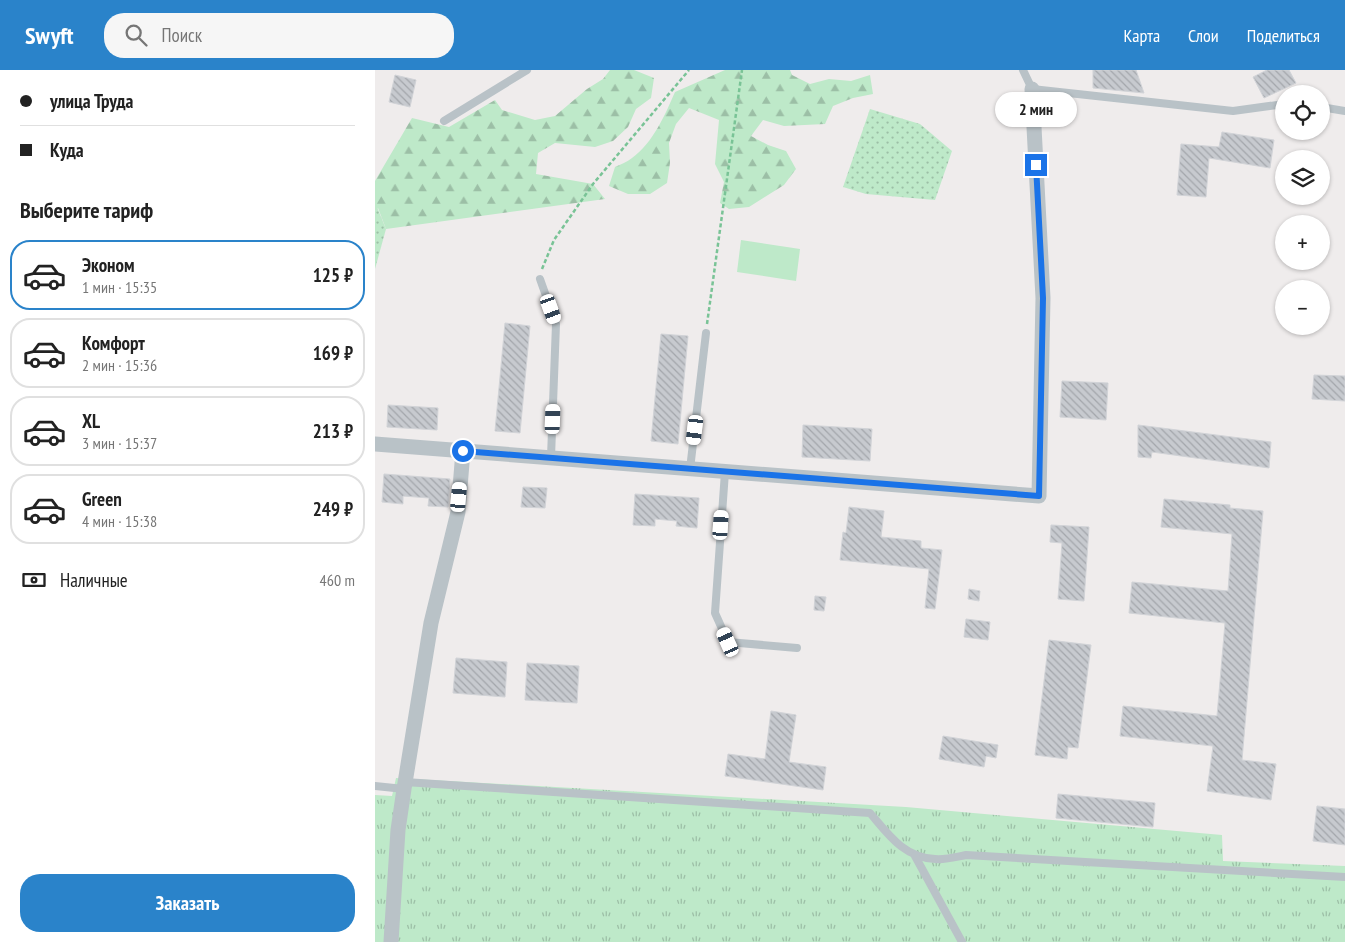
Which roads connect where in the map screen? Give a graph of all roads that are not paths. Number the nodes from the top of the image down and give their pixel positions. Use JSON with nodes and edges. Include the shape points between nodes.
{"nodes":[{"id":1,"x":527,"y":70,"type":"edge"},
{"id":2,"x":1023,"y":70,"type":"edge"},
{"id":3,"x":1032,"y":89,"type":"junction"},
{"id":4,"x":1275,"y":105,"type":"edge"},
{"id":5,"x":1330,"y":108,"type":"edge"},
{"id":6,"x":1345,"y":111,"type":"edge"},
{"id":7,"x":444,"y":121,"type":"dead end"},
{"id":8,"x":540,"y":279,"type":"road end"},
{"id":9,"x":706,"y":333,"type":"road end"},
{"id":10,"x":375,"y":444,"type":"edge"},
{"id":11,"x":463,"y":451,"type":"junction"},
{"id":12,"x":551,"y":458,"type":"junction"},
{"id":13,"x":690,"y":469,"type":"junction"},
{"id":14,"x":725,"y":472,"type":"junction"},
{"id":15,"x":797,"y":648,"type":"dead end"},
{"id":16,"x":375,"y":786,"type":"edge"},
{"id":17,"x":405,"y":786,"type":"junction"},
{"id":18,"x":915,"y":856,"type":"junction"},
{"id":19,"x":1345,"y":877,"type":"edge"},
{"id":20,"x":391,"y":942,"type":"edge"},
{"id":21,"x":962,"y":942,"type":"edge"}],
"edges":[{"from":1,"to":7,"type":"lane"},
{"from":2,"to":3,"type":"lane"},
{"from":3,"to":4,"type":"lane","via":[[1233,111]]},
{"from":3,"to":14,"type":"street","via":[[1043,298],[1039,496]]},
{"from":5,"to":6,"type":"lane"},
{"from":8,"to":12,"type":"lane","via":[[556,324]]},
{"from":9,"to":13,"type":"lane"},
{"from":10,"to":11,"type":"street"},
{"from":11,"to":12,"type":"street"},
{"from":11,"to":17,"type":"street","via":[[458,512],[431,622]]},
{"from":12,"to":13,"type":"street"},
{"from":13,"to":14,"type":"street"},
{"from":14,"to":15,"type":"lane","via":[[715,613],[728,642]]},
{"from":16,"to":17,"type":"lane"},
{"from":17,"to":18,"type":"lane","via":[[870,813],[898,846]]},
{"from":17,"to":20,"type":"street","via":[[398,830]]},
{"from":18,"to":19,"type":"lane","via":[[935,860],[966,855]]},
{"from":18,"to":21,"type":"lane"}]}
